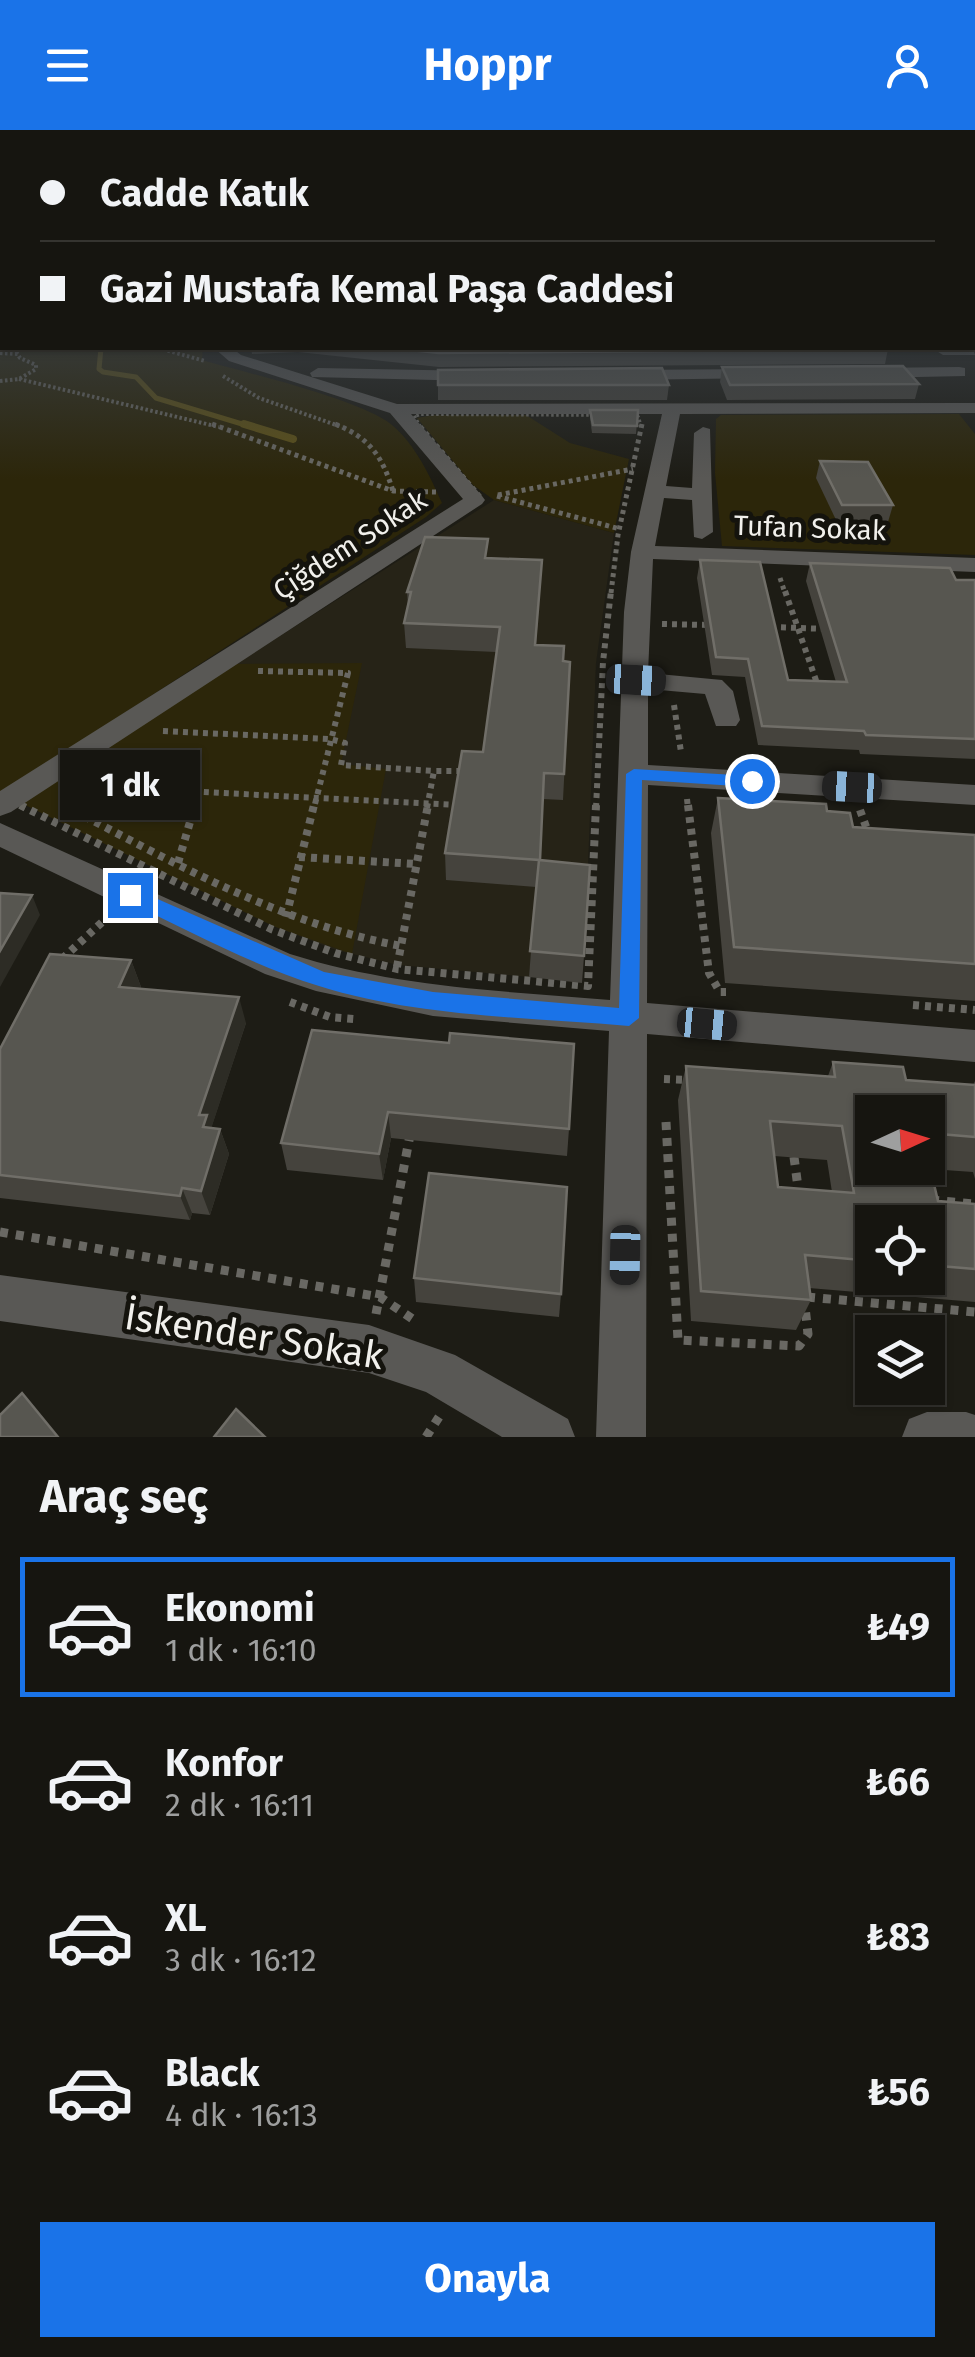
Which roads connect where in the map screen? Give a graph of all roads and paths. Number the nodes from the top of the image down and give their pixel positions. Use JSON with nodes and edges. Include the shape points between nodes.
{"nodes":[{"id":1,"x":23,"y":357,"type":"edge"},
{"id":2,"x":234,"y":357,"type":"edge"},
{"id":3,"x":948,"y":357,"type":"edge"},
{"id":4,"x":265,"y":368,"type":"junction"},
{"id":5,"x":219,"y":372,"type":"dead end"},
{"id":6,"x":958,"y":372,"type":"junction"},
{"id":7,"x":845,"y":373,"type":"edge"},
{"id":8,"x":688,"y":374,"type":"junction"},
{"id":9,"x":788,"y":374,"type":"edge"},
{"id":10,"x":613,"y":375,"type":"edge"},
{"id":11,"x":395,"y":376,"type":"junction"},
{"id":12,"x":498,"y":376,"type":"edge"},
{"id":13,"x":18,"y":379,"type":"junction"},
{"id":14,"x":0,"y":381,"type":"edge"},
{"id":15,"x":975,"y":406,"type":"edge"},
{"id":16,"x":396,"y":409,"type":"junction"},
{"id":17,"x":426,"y":410,"type":"junction"},
{"id":18,"x":672,"y":410,"type":"junction"},
{"id":19,"x":705,"y":410,"type":"junction"},
{"id":20,"x":704,"y":434,"type":"dead end"},
{"id":21,"x":632,"y":470,"type":"junction"},
{"id":22,"x":432,"y":478,"type":"dead end"},
{"id":23,"x":657,"y":478,"type":"junction"},
{"id":24,"x":470,"y":488,"type":"junction"},
{"id":25,"x":393,"y":491,"type":"junction"},
{"id":26,"x":440,"y":491,"type":"junction"},
{"id":27,"x":496,"y":496,"type":"junction"},
{"id":28,"x":702,"y":496,"type":"junction"},
{"id":29,"x":444,"y":505,"type":"dead end"},
{"id":30,"x":702,"y":532,"type":"dead end"},
{"id":31,"x":636,"y":539,"type":"junction"},
{"id":32,"x":975,"y":565,"type":"edge"},
{"id":33,"x":778,"y":572,"type":"dead end"},
{"id":34,"x":711,"y":625,"type":"edge"},
{"id":35,"x":763,"y":627,"type":"edge"},
{"id":36,"x":798,"y":628,"type":"junction"},
{"id":37,"x":837,"y":630,"type":"edge"},
{"id":38,"x":256,"y":671,"type":"dead end"},
{"id":39,"x":636,"y":680,"type":"junction"},
{"id":40,"x":670,"y":682,"type":"junction"},
{"id":41,"x":801,"y":690,"type":"edge"},
{"id":42,"x":170,"y":720,"type":"dead end"},
{"id":43,"x":726,"y":720,"type":"dead end"},
{"id":44,"x":330,"y":739,"type":"junction"},
{"id":45,"x":434,"y":771,"type":"junction"},
{"id":46,"x":484,"y":772,"type":"edge"},
{"id":47,"x":634,"y":774,"type":"junction"},
{"id":48,"x":98,"y":775,"type":"dead end"},
{"id":49,"x":685,"y":777,"type":"junction"},
{"id":50,"x":84,"y":786,"type":"junction"},
{"id":51,"x":852,"y":787,"type":"junction"},
{"id":52,"x":199,"y":792,"type":"junction"},
{"id":53,"x":975,"y":795,"type":"edge"},
{"id":54,"x":315,"y":798,"type":"junction"},
{"id":55,"x":429,"y":804,"type":"junction"},
{"id":56,"x":0,"y":805,"type":"edge"},
{"id":57,"x":458,"y":805,"type":"edge"},
{"id":58,"x":0,"y":834,"type":"edge"},
{"id":59,"x":874,"y":850,"type":"edge"},
{"id":60,"x":299,"y":857,"type":"junction"},
{"id":61,"x":178,"y":862,"type":"junction"},
{"id":62,"x":416,"y":864,"type":"junction"},
{"id":63,"x":130,"y":895,"type":"junction"},
{"id":64,"x":286,"y":917,"type":"junction"},
{"id":65,"x":401,"y":946,"type":"junction"},
{"id":66,"x":398,"y":965,"type":"dead end"},
{"id":67,"x":47,"y":973,"type":"edge"},
{"id":68,"x":740,"y":993,"type":"dead end"},
{"id":69,"x":896,"y":1004,"type":"dead end"},
{"id":70,"x":975,"y":1010,"type":"edge"},
{"id":71,"x":629,"y":1018,"type":"junction"},
{"id":72,"x":975,"y":1046,"type":"edge"},
{"id":73,"x":703,"y":1081,"type":"edge"},
{"id":74,"x":665,"y":1096,"type":"dead end"},
{"id":75,"x":666,"y":1115,"type":"dead end"},
{"id":76,"x":412,"y":1124,"type":"edge"},
{"id":77,"x":794,"y":1157,"type":"dead end"},
{"id":78,"x":798,"y":1191,"type":"junction"},
{"id":79,"x":818,"y":1192,"type":"edge"},
{"id":80,"x":916,"y":1199,"type":"edge"},
{"id":81,"x":975,"y":1204,"type":"edge"},
{"id":82,"x":801,"y":1207,"type":"edge"},
{"id":83,"x":0,"y":1298,"type":"edge"},
{"id":84,"x":975,"y":1312,"type":"edge"},
{"id":85,"x":369,"y":1350,"type":"junction"},
{"id":86,"x":550,"y":1437,"type":"edge"},
{"id":87,"x":621,"y":1437,"type":"edge"},
{"id":88,"x":927,"y":1437,"type":"edge"},
{"id":89,"x":966,"y":1437,"type":"edge"}],
"edges":[{"from":1,"to":13,"type":"path","via":[[36,365]]},
{"from":2,"to":4,"type":"street"},
{"from":3,"to":6,"type":"street"},
{"from":4,"to":11,"type":"street"},
{"from":4,"to":16,"type":"street"},
{"from":5,"to":25,"type":"path","via":[[243,392],[361,435],[378,450]]},
{"from":6,"to":7,"type":"street"},
{"from":6,"to":15,"type":"street"},
{"from":8,"to":9,"type":"street","via":[[728,367]]},
{"from":8,"to":10,"type":"street","via":[[630,368]]},
{"from":8,"to":19,"type":"street"},
{"from":11,"to":12,"type":"street"},
{"from":11,"to":17,"type":"street"},
{"from":13,"to":14,"type":"path"},
{"from":13,"to":25,"type":"path","via":[[206,422]]},
{"from":15,"to":19,"type":"street"},
{"from":16,"to":17,"type":"street"},
{"from":16,"to":24,"type":"street","name":"Çiğdem Sokak"},
{"from":17,"to":18,"type":"street"},
{"from":18,"to":19,"type":"street"},
{"from":18,"to":23,"type":"street"},
{"from":20,"to":28,"type":"street"},
{"from":21,"to":23,"type":"path"},
{"from":21,"to":24,"type":"path","via":[[638,417],[414,416]]},
{"from":21,"to":27,"type":"path"},
{"from":21,"to":31,"type":"path"},
{"from":22,"to":26,"type":"path"},
{"from":23,"to":28,"type":"street"},
{"from":23,"to":31,"type":"street"},
{"from":24,"to":27,"type":"path"},
{"from":24,"to":31,"type":"path","via":[[482,500],[15,803],[271,929],[335,953],[397,969],[588,986],[603,662]]},
{"from":24,"to":56,"type":"street","name":"Çiğdem Sokak","via":[[475,500]]},
{"from":25,"to":26,"type":"path"},
{"from":26,"to":29,"type":"path"},
{"from":27,"to":31,"type":"path"},
{"from":28,"to":30,"type":"street"},
{"from":31,"to":32,"type":"street","name":"Tufan Sokak"},
{"from":31,"to":39,"type":"street"},
{"from":33,"to":36,"type":"path"},
{"from":34,"to":40,"type":"path","via":[[662,623]]},
{"from":35,"to":36,"type":"path"},
{"from":36,"to":37,"type":"path"},
{"from":36,"to":41,"type":"path","via":[[820,691]]},
{"from":38,"to":44,"type":"path","via":[[348,674]]},
{"from":39,"to":40,"type":"street"},
{"from":39,"to":47,"type":"street"},
{"from":40,"to":43,"type":"street","via":[[712,686]]},
{"from":40,"to":49,"type":"path"},
{"from":42,"to":44,"type":"path","via":[[157,731]]},
{"from":44,"to":45,"type":"path","via":[[345,743],[341,765]]},
{"from":44,"to":54,"type":"path"},
{"from":45,"to":46,"type":"path"},
{"from":45,"to":55,"type":"path"},
{"from":47,"to":49,"type":"street"},
{"from":47,"to":71,"type":"street"},
{"from":48,"to":50,"type":"path"},
{"from":49,"to":51,"type":"street"},
{"from":49,"to":68,"type":"path","via":[[709,973],[720,992]]},
{"from":50,"to":52,"type":"path"},
{"from":50,"to":61,"type":"path","via":[[59,804]]},
{"from":51,"to":53,"type":"street"},
{"from":51,"to":59,"type":"path"},
{"from":52,"to":54,"type":"path"},
{"from":52,"to":61,"type":"path"},
{"from":54,"to":55,"type":"path"},
{"from":54,"to":60,"type":"path"},
{"from":55,"to":57,"type":"path"},
{"from":55,"to":62,"type":"path"},
{"from":58,"to":63,"type":"street"},
{"from":60,"to":62,"type":"path"},
{"from":60,"to":64,"type":"path"},
{"from":61,"to":64,"type":"path"},
{"from":62,"to":65,"type":"path"},
{"from":63,"to":67,"type":"path"},
{"from":63,"to":71,"type":"street","via":[[323,980],[433,1000]]},
{"from":64,"to":65,"type":"path","via":[[356,940]]},
{"from":65,"to":66,"type":"path"},
{"from":69,"to":70,"type":"path"},
{"from":71,"to":72,"type":"street"},
{"from":71,"to":87,"type":"street"},
{"from":73,"to":74,"type":"path","via":[[664,1078]]},
{"from":75,"to":84,"type":"path","via":[[678,1340],[799,1346],[808,1334],[804,1296],[816,1293]]},
{"from":76,"to":85,"type":"path"},
{"from":77,"to":78,"type":"path"},
{"from":78,"to":79,"type":"path"},
{"from":78,"to":82,"type":"path"},
{"from":80,"to":81,"type":"path"},
{"from":83,"to":85,"type":"street","name":"İskender Sokak"},
{"from":85,"to":86,"type":"street","name":"İskender Sokak","via":[[438,1372]]},
{"from":88,"to":89,"type":"street"}]}
